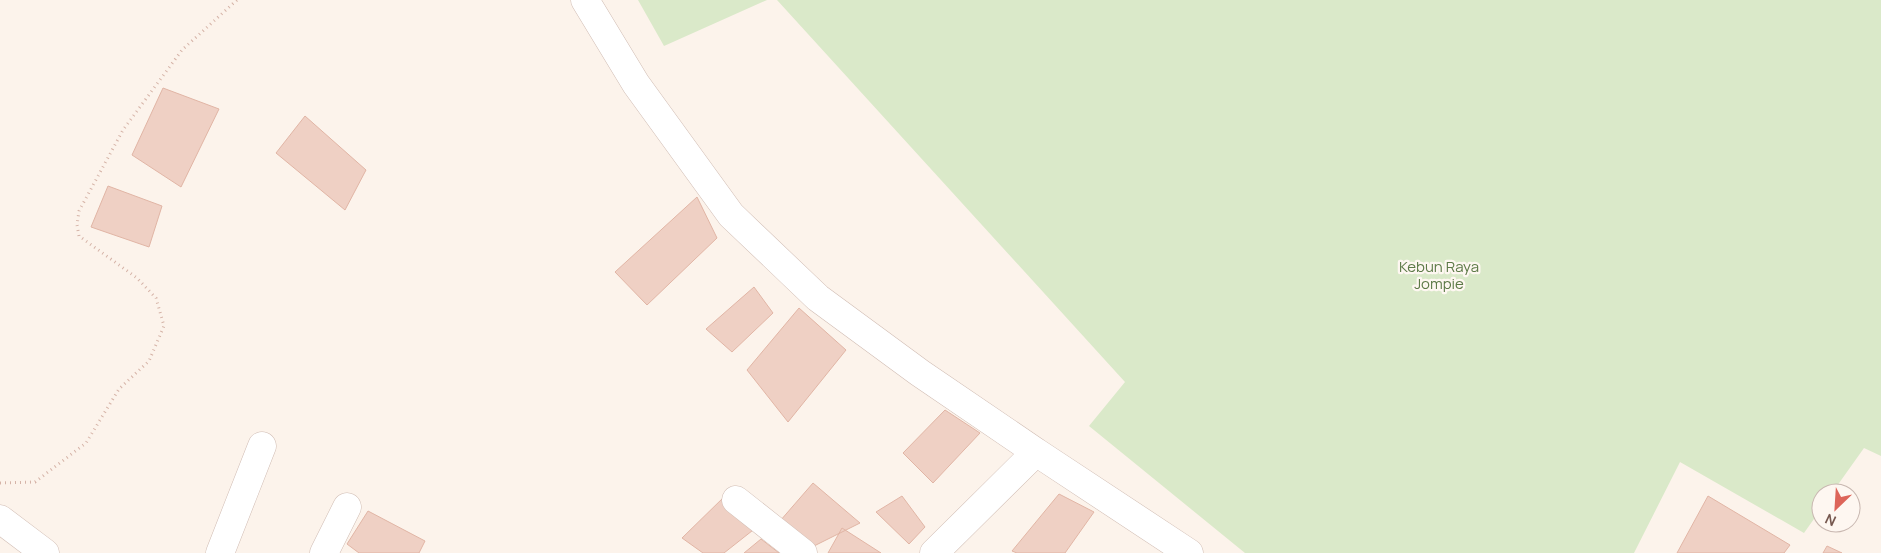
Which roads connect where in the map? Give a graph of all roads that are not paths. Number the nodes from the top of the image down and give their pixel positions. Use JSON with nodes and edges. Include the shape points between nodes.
{"nodes":[{"id":1,"x":585,"y":0,"type":"edge"},
{"id":2,"x":262,"y":446,"type":"dead end"},
{"id":3,"x":1036,"y":452,"type":"junction"},
{"id":4,"x":736,"y":500,"type":"dead end"},
{"id":5,"x":347,"y":507,"type":"dead end"},
{"id":6,"x":0,"y":519,"type":"edge"},
{"id":7,"x":45,"y":553,"type":"edge"},
{"id":8,"x":220,"y":553,"type":"edge"},
{"id":9,"x":324,"y":553,"type":"edge"},
{"id":10,"x":803,"y":553,"type":"edge"},
{"id":11,"x":934,"y":553,"type":"edge"},
{"id":12,"x":1189,"y":553,"type":"edge"}],
"edges":[{"from":1,"to":3,"type":"street","via":[[636,84],[731,215],[818,298]]},
{"from":2,"to":8,"type":"street"},
{"from":3,"to":11,"type":"street"},
{"from":3,"to":12,"type":"street"},
{"from":4,"to":10,"type":"street"},
{"from":5,"to":9,"type":"street"},
{"from":6,"to":7,"type":"street"}]}
